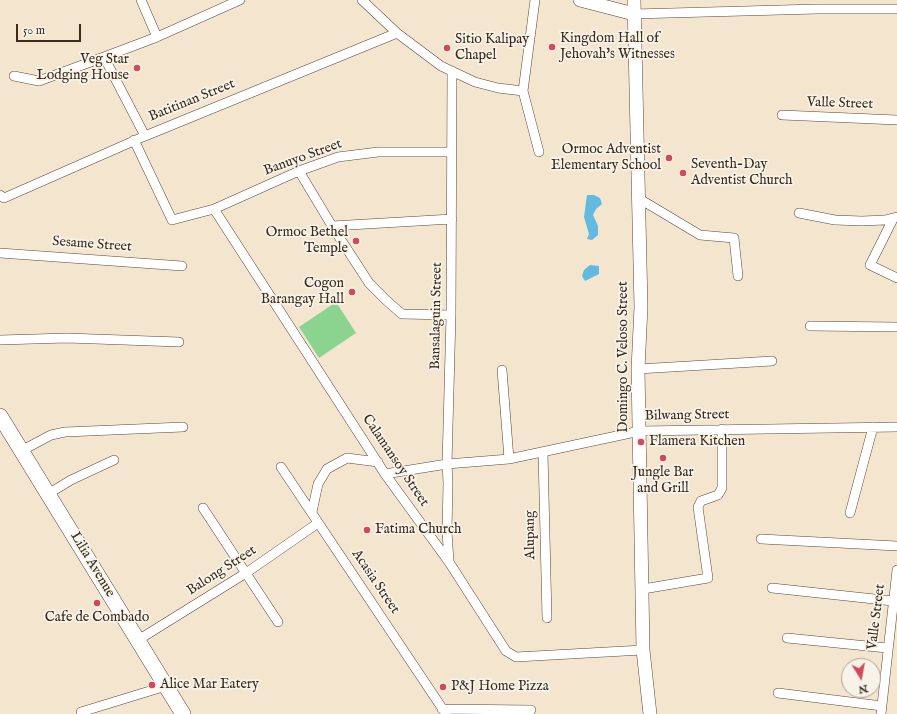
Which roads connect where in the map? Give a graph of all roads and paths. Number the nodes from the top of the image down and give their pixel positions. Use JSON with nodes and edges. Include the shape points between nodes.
{"nodes":[{"id":1,"x":141,"y":0,"type":"edge"},
{"id":2,"x":240,"y":0,"type":"edge"},
{"id":3,"x":362,"y":0,"type":"edge"},
{"id":4,"x":535,"y":0,"type":"edge"},
{"id":5,"x":580,"y":0,"type":"edge"},
{"id":6,"x":634,"y":0,"type":"edge"},
{"id":7,"x":897,"y":10,"type":"edge"},
{"id":8,"x":634,"y":14,"type":"junction"},
{"id":9,"x":397,"y":33,"type":"junction"},
{"id":10,"x":157,"y":38,"type":"junction"},
{"id":11,"x":104,"y":57,"type":"junction"},
{"id":12,"x":452,"y":71,"type":"junction"},
{"id":13,"x":14,"y":76,"type":"dead end"},
{"id":14,"x":523,"y":91,"type":"junction"},
{"id":15,"x":782,"y":115,"type":"dead end"},
{"id":16,"x":897,"y":120,"type":"edge"},
{"id":17,"x":145,"y":136,"type":"junction"},
{"id":18,"x":134,"y":140,"type":"junction"},
{"id":19,"x":450,"y":152,"type":"junction"},
{"id":20,"x":540,"y":152,"type":"dead end"},
{"id":21,"x":299,"y":171,"type":"junction"},
{"id":22,"x":0,"y":195,"type":"edge"},
{"id":23,"x":638,"y":198,"type":"junction"},
{"id":24,"x":214,"y":209,"type":"junction"},
{"id":25,"x":799,"y":213,"type":"dead end"},
{"id":26,"x":452,"y":218,"type":"junction"},
{"id":27,"x":895,"y":218,"type":"edge"},
{"id":28,"x":332,"y":226,"type":"junction"},
{"id":29,"x":0,"y":253,"type":"edge"},
{"id":30,"x":182,"y":266,"type":"dead end"},
{"id":31,"x":738,"y":276,"type":"dead end"},
{"id":32,"x":897,"y":278,"type":"edge"},
{"id":33,"x":451,"y":315,"type":"junction"},
{"id":34,"x":810,"y":326,"type":"dead end"},
{"id":35,"x":897,"y":327,"type":"edge"},
{"id":36,"x":0,"y":340,"type":"edge"},
{"id":37,"x":179,"y":342,"type":"dead end"},
{"id":38,"x":772,"y":361,"type":"dead end"},
{"id":39,"x":638,"y":369,"type":"junction"},
{"id":40,"x":502,"y":370,"type":"dead end"},
{"id":41,"x":0,"y":416,"type":"edge"},
{"id":42,"x":183,"y":427,"type":"dead end"},
{"id":43,"x":873,"y":427,"type":"junction"},
{"id":44,"x":897,"y":427,"type":"edge"},
{"id":45,"x":722,"y":429,"type":"junction"},
{"id":46,"x":640,"y":430,"type":"junction"},
{"id":47,"x":21,"y":451,"type":"junction"},
{"id":48,"x":543,"y":453,"type":"junction"},
{"id":49,"x":509,"y":459,"type":"junction"},
{"id":50,"x":114,"y":460,"type":"dead end"},
{"id":51,"x":378,"y":462,"type":"junction"},
{"id":52,"x":446,"y":464,"type":"junction"},
{"id":53,"x":281,"y":466,"type":"dead end"},
{"id":54,"x":385,"y":474,"type":"junction"},
{"id":55,"x":48,"y":494,"type":"junction"},
{"id":56,"x":203,"y":508,"type":"dead end"},
{"id":57,"x":312,"y":512,"type":"junction"},
{"id":58,"x":850,"y":513,"type":"dead end"},
{"id":59,"x":318,"y":522,"type":"junction"},
{"id":60,"x":761,"y":539,"type":"dead end"},
{"id":61,"x":897,"y":546,"type":"edge"},
{"id":62,"x":449,"y":562,"type":"junction"},
{"id":63,"x":897,"y":570,"type":"edge"},
{"id":64,"x":246,"y":574,"type":"junction"},
{"id":65,"x":772,"y":588,"type":"dead end"},
{"id":66,"x":643,"y":589,"type":"junction"},
{"id":67,"x":892,"y":602,"type":"junction"},
{"id":68,"x":547,"y":618,"type":"dead end"},
{"id":69,"x":278,"y":622,"type":"dead end"},
{"id":70,"x":787,"y":638,"type":"dead end"},
{"id":71,"x":138,"y":640,"type":"junction"},
{"id":72,"x":891,"y":644,"type":"edge"},
{"id":73,"x":643,"y":650,"type":"junction"},
{"id":74,"x":166,"y":686,"type":"junction"},
{"id":75,"x":778,"y":693,"type":"dead end"},
{"id":76,"x":531,"y":710,"type":"dead end"},
{"id":77,"x":881,"y":710,"type":"edge"},
{"id":78,"x":444,"y":711,"type":"edge"},
{"id":79,"x":81,"y":712,"type":"dead end"},
{"id":80,"x":183,"y":714,"type":"edge"},
{"id":81,"x":650,"y":714,"type":"edge"}],
"edges":[{"from":1,"to":10,"type":"street"},
{"from":2,"to":10,"type":"street"},
{"from":3,"to":9,"type":"street"},
{"from":4,"to":14,"type":"street"},
{"from":5,"to":8,"type":"main road"},
{"from":6,"to":8,"type":"main road","name":"Domingo C. Veloso Street"},
{"from":7,"to":8,"type":"street","via":[[817,9]]},
{"from":8,"to":23,"type":"main road","name":"Domingo C. Veloso Street"},
{"from":9,"to":12,"type":"street","via":[[418,51]]},
{"from":9,"to":17,"type":"street","name":"Batitinan Street"},
{"from":10,"to":11,"type":"street"},
{"from":11,"to":13,"type":"street","via":[[39,81]]},
{"from":11,"to":17,"type":"street"},
{"from":12,"to":14,"type":"street","via":[[476,82]]},
{"from":12,"to":19,"type":"street","name":"Bansalaguin Street"},
{"from":14,"to":20,"type":"street"},
{"from":15,"to":16,"type":"street","name":"Valle Street"},
{"from":17,"to":18,"type":"street","name":"Batitinan Street"},
{"from":18,"to":22,"type":"street","name":"Batitinan Street","via":[[4,198]]},
{"from":18,"to":24,"type":"street","name":"Banuyo Street","via":[[172,220]]},
{"from":19,"to":21,"type":"street","name":"Banuyo Street","via":[[378,152],[338,157]]},
{"from":19,"to":26,"type":"street","name":"Bansalaguin Street"},
{"from":21,"to":24,"type":"street","name":"Banuyo Street"},
{"from":21,"to":28,"type":"street"},
{"from":23,"to":31,"type":"street","via":[[700,236],[734,238]]},
{"from":23,"to":39,"type":"main road","name":"Domingo C. Veloso Street","via":[[641,317]]},
{"from":24,"to":51,"type":"street","name":"Calamansoy Street"},
{"from":25,"to":27,"type":"street","via":[[835,220],[875,221]]},
{"from":26,"to":28,"type":"street"},
{"from":26,"to":33,"type":"street","name":"Bansalaguin Street"},
{"from":27,"to":32,"type":"street","via":[[870,265]]},
{"from":28,"to":33,"type":"street","via":[[369,283],[402,314]]},
{"from":29,"to":30,"type":"street","name":"Sesame Street"},
{"from":33,"to":52,"type":"street","name":"Bansalaguin Street"},
{"from":34,"to":35,"type":"street"},
{"from":36,"to":37,"type":"street","via":[[67,338]]},
{"from":38,"to":39,"type":"street"},
{"from":39,"to":46,"type":"main road","name":"Domingo C. Veloso Street"},
{"from":40,"to":49,"type":"street"},
{"from":41,"to":47,"type":"highway","name":"Lilia Avenue"},
{"from":42,"to":47,"type":"street","via":[[65,432]]},
{"from":43,"to":44,"type":"street","name":"Bilwang Street"},
{"from":43,"to":45,"type":"street","name":"Bilwang Street"},
{"from":43,"to":58,"type":"street"},
{"from":45,"to":46,"type":"street","name":"Bilwang Street"},
{"from":45,"to":66,"type":"street","via":[[722,488],[718,495],[701,501],[698,507],[708,578]]},
{"from":46,"to":48,"type":"street","name":"Bilwang Street"},
{"from":46,"to":66,"type":"main road","name":"Domingo C. Veloso Street"},
{"from":47,"to":55,"type":"highway","name":"Lilia Avenue"},
{"from":48,"to":49,"type":"street","name":"Bilwang Street"},
{"from":48,"to":68,"type":"street","name":"Alupang"},
{"from":49,"to":52,"type":"street","name":"Bilwang Street"},
{"from":50,"to":55,"type":"street"},
{"from":51,"to":54,"type":"street","name":"Calamansoy Street"},
{"from":51,"to":57,"type":"street","via":[[346,458],[327,469],[318,484]]},
{"from":52,"to":54,"type":"street","name":"Bilwang Street"},
{"from":52,"to":62,"type":"street","name":"Bansalaguin Street"},
{"from":53,"to":57,"type":"street","name":"Acasia Street"},
{"from":54,"to":62,"type":"street","name":"Calamansoy Street"},
{"from":55,"to":71,"type":"highway","name":"Lilia Avenue"},
{"from":56,"to":64,"type":"street"},
{"from":57,"to":59,"type":"street","name":"Acasia Street"},
{"from":59,"to":64,"type":"street","name":"Balong Street"},
{"from":59,"to":78,"type":"street","name":"Acasia Street"},
{"from":60,"to":61,"type":"street"},
{"from":62,"to":73,"type":"street","name":"Calamansoy Street","via":[[506,651],[516,657]]},
{"from":63,"to":67,"type":"street","name":"Valle Street"},
{"from":64,"to":69,"type":"street"},
{"from":64,"to":71,"type":"street","name":"Balong Street"},
{"from":65,"to":67,"type":"street"},
{"from":66,"to":73,"type":"main road","name":"Domingo C. Veloso Street"},
{"from":67,"to":72,"type":"street","name":"Valle Street"},
{"from":70,"to":72,"type":"street"},
{"from":71,"to":74,"type":"highway","name":"Lilia Avenue"},
{"from":72,"to":77,"type":"street","name":"Valle Street"},
{"from":73,"to":81,"type":"main road","name":"Domingo C. Veloso Street"},
{"from":74,"to":79,"type":"street"},
{"from":74,"to":80,"type":"highway","name":"Lilia Avenue"},
{"from":75,"to":77,"type":"street"},
{"from":76,"to":78,"type":"street"}]}
